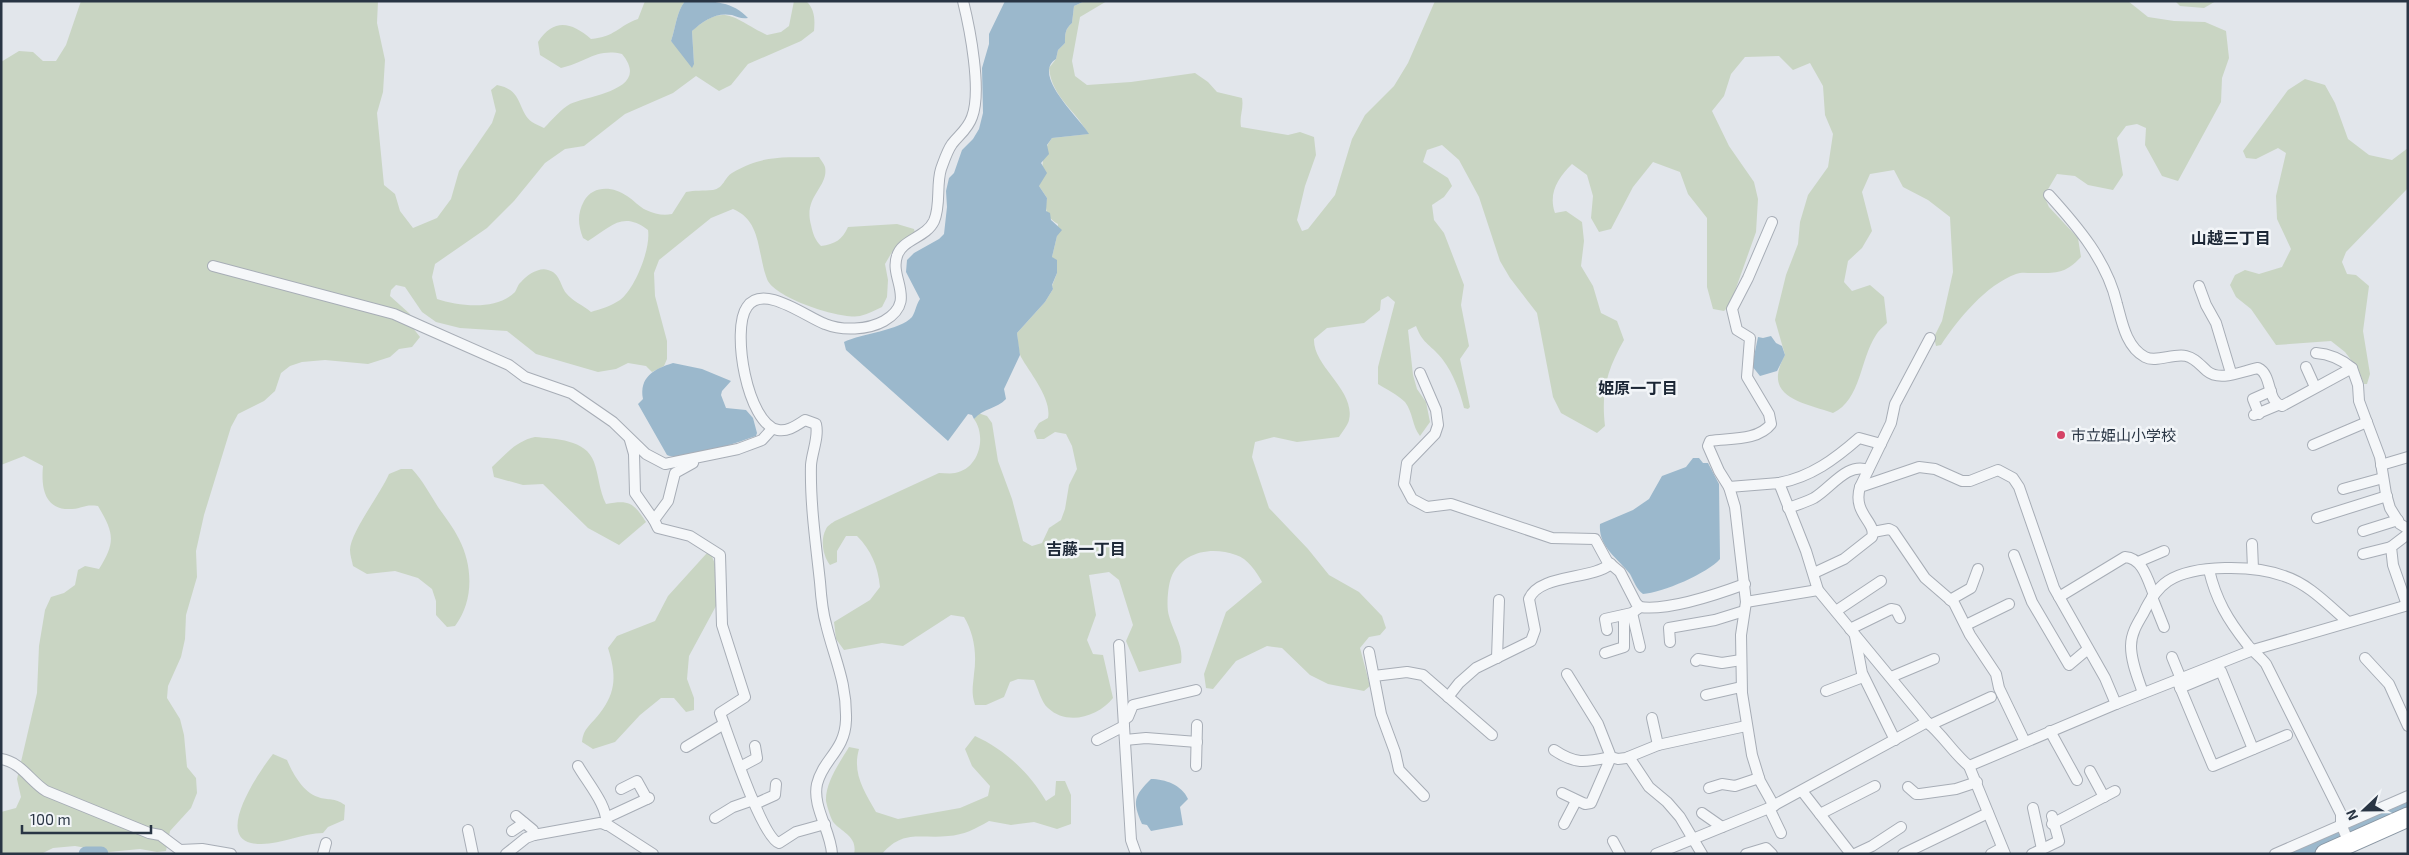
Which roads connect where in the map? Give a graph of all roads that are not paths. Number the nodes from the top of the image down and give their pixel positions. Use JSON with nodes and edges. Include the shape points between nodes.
{"nodes":[{"id":1,"x":963,"y":1,"type":"edge"},
{"id":2,"x":2048,"y":195,"type":"dead end"},
{"id":3,"x":1772,"y":222,"type":"dead end"},
{"id":4,"x":213,"y":266,"type":"dead end"},
{"id":5,"x":2199,"y":286,"type":"dead end"},
{"id":6,"x":1930,"y":338,"type":"dead end"},
{"id":7,"x":2316,"y":353,"type":"dead end"},
{"id":8,"x":2306,"y":366,"type":"dead end"},
{"id":9,"x":2352,"y":368,"type":"junction"},
{"id":10,"x":1420,"y":372,"type":"dead end"},
{"id":11,"x":2231,"y":373,"type":"junction"},
{"id":12,"x":2315,"y":387,"type":"junction"},
{"id":13,"x":2271,"y":391,"type":"junction"},
{"id":14,"x":2278,"y":405,"type":"junction"},
{"id":15,"x":2367,"y":422,"type":"junction"},
{"id":16,"x":772,"y":429,"type":"junction"},
{"id":17,"x":630,"y":440,"type":"junction"},
{"id":18,"x":1881,"y":444,"type":"junction"},
{"id":19,"x":2313,"y":445,"type":"dead end"},
{"id":20,"x":702,"y":457,"type":"junction"},
{"id":21,"x":2408,"y":457,"type":"edge"},
{"id":22,"x":2381,"y":465,"type":"junction"},
{"id":23,"x":1868,"y":470,"type":"junction"},
{"id":24,"x":2383,"y":478,"type":"junction"},
{"id":25,"x":1779,"y":484,"type":"junction"},
{"id":26,"x":1729,"y":487,"type":"junction"},
{"id":27,"x":1860,"y":487,"type":"junction"},
{"id":28,"x":2343,"y":489,"type":"dead end"},
{"id":29,"x":2386,"y":496,"type":"junction"},
{"id":30,"x":1788,"y":508,"type":"junction"},
{"id":31,"x":2317,"y":518,"type":"dead end"},
{"id":32,"x":654,"y":520,"type":"junction"},
{"id":33,"x":2398,"y":520,"type":"junction"},
{"id":34,"x":2408,"y":529,"type":"edge"},
{"id":35,"x":2363,"y":531,"type":"dead end"},
{"id":36,"x":1873,"y":532,"type":"junction"},
{"id":37,"x":2408,"y":534,"type":"edge"},
{"id":38,"x":2252,"y":544,"type":"dead end"},
{"id":39,"x":2391,"y":547,"type":"junction"},
{"id":40,"x":2164,"y":551,"type":"dead end"},
{"id":41,"x":2363,"y":554,"type":"dead end"},
{"id":42,"x":2014,"y":555,"type":"dead end"},
{"id":43,"x":2138,"y":562,"type":"junction"},
{"id":44,"x":1610,"y":564,"type":"junction"},
{"id":45,"x":1978,"y":569,"type":"dead end"},
{"id":46,"x":2253,"y":569,"type":"junction"},
{"id":47,"x":2208,"y":570,"type":"junction"},
{"id":48,"x":1814,"y":573,"type":"junction"},
{"id":49,"x":1882,"y":581,"type":"dead end"},
{"id":50,"x":1745,"y":584,"type":"junction"},
{"id":51,"x":1818,"y":590,"type":"junction"},
{"id":52,"x":2153,"y":596,"type":"junction"},
{"id":53,"x":2059,"y":597,"type":"junction"},
{"id":54,"x":1499,"y":600,"type":"dead end"},
{"id":55,"x":1950,"y":600,"type":"junction"},
{"id":56,"x":2009,"y":604,"type":"dead end"},
{"id":57,"x":2407,"y":605,"type":"edge"},
{"id":58,"x":1745,"y":606,"type":"junction"},
{"id":59,"x":1836,"y":611,"type":"junction"},
{"id":60,"x":1632,"y":612,"type":"junction"},
{"id":61,"x":1900,"y":618,"type":"dead end"},
{"id":62,"x":2348,"y":622,"type":"junction"},
{"id":63,"x":1966,"y":625,"type":"junction"},
{"id":64,"x":2164,"y":627,"type":"dead end"},
{"id":65,"x":1607,"y":630,"type":"dead end"},
{"id":66,"x":1853,"y":633,"type":"junction"},
{"id":67,"x":1670,"y":642,"type":"dead end"},
{"id":68,"x":1119,"y":645,"type":"dead end"},
{"id":69,"x":1640,"y":647,"type":"dead end"},
{"id":70,"x":2088,"y":650,"type":"junction"},
{"id":71,"x":2253,"y":650,"type":"junction"},
{"id":72,"x":1369,"y":652,"type":"dead end"},
{"id":73,"x":1605,"y":653,"type":"dead end"},
{"id":74,"x":2172,"y":657,"type":"dead end"},
{"id":75,"x":1497,"y":658,"type":"junction"},
{"id":76,"x":2365,"y":658,"type":"dead end"},
{"id":77,"x":1934,"y":659,"type":"dead end"},
{"id":78,"x":1741,"y":660,"type":"junction"},
{"id":79,"x":1696,"y":661,"type":"dead end"},
{"id":80,"x":1567,"y":674,"type":"dead end"},
{"id":81,"x":1374,"y":676,"type":"junction"},
{"id":82,"x":1863,"y":677,"type":"junction"},
{"id":83,"x":1891,"y":677,"type":"junction"},
{"id":84,"x":2179,"y":682,"type":"junction"},
{"id":85,"x":1742,"y":687,"type":"junction"},
{"id":86,"x":1196,"y":690,"type":"dead end"},
{"id":87,"x":1826,"y":691,"type":"dead end"},
{"id":88,"x":2143,"y":693,"type":"junction"},
{"id":89,"x":1706,"y":695,"type":"dead end"},
{"id":90,"x":1448,"y":697,"type":"junction"},
{"id":91,"x":1991,"y":697,"type":"dead end"},
{"id":92,"x":2408,"y":700,"type":"edge"},
{"id":93,"x":2116,"y":704,"type":"junction"},
{"id":94,"x":2398,"y":705,"type":"junction"},
{"id":95,"x":1652,"y":718,"type":"dead end"},
{"id":96,"x":1124,"y":723,"type":"junction"},
{"id":97,"x":1929,"y":723,"type":"junction"},
{"id":98,"x":724,"y":724,"type":"junction"},
{"id":99,"x":1197,"y":724,"type":"dead end"},
{"id":100,"x":698,"y":726,"type":"dead end"},
{"id":101,"x":1746,"y":726,"type":"junction"},
{"id":102,"x":2408,"y":726,"type":"edge"},
{"id":103,"x":2050,"y":731,"type":"junction"},
{"id":104,"x":705,"y":735,"type":"junction"},
{"id":105,"x":1492,"y":735,"type":"dead end"},
{"id":106,"x":2287,"y":735,"type":"dead end"},
{"id":107,"x":1097,"y":740,"type":"dead end"},
{"id":108,"x":1125,"y":740,"type":"junction"},
{"id":109,"x":1895,"y":740,"type":"junction"},
{"id":110,"x":1197,"y":742,"type":"junction"},
{"id":111,"x":2025,"y":742,"type":"junction"},
{"id":112,"x":1658,"y":744,"type":"junction"},
{"id":113,"x":755,"y":746,"type":"dead end"},
{"id":114,"x":686,"y":747,"type":"dead end"},
{"id":115,"x":2253,"y":749,"type":"junction"},
{"id":116,"x":1554,"y":750,"type":"dead end"},
{"id":117,"x":1610,"y":756,"type":"junction"},
{"id":118,"x":1629,"y":757,"type":"junction"},
{"id":119,"x":1,"y":759,"type":"edge"},
{"id":120,"x":578,"y":766,"type":"dead end"},
{"id":121,"x":1196,"y":766,"type":"dead end"},
{"id":122,"x":1969,"y":766,"type":"junction"},
{"id":123,"x":740,"y":767,"type":"junction"},
{"id":124,"x":2090,"y":771,"type":"dead end"},
{"id":125,"x":1759,"y":778,"type":"junction"},
{"id":126,"x":2077,"y":780,"type":"dead end"},
{"id":127,"x":1976,"y":782,"type":"junction"},
{"id":128,"x":776,"y":784,"type":"dead end"},
{"id":129,"x":1875,"y":786,"type":"dead end"},
{"id":130,"x":1908,"y":787,"type":"dead end"},
{"id":131,"x":1709,"y":788,"type":"dead end"},
{"id":132,"x":621,"y":789,"type":"dead end"},
{"id":133,"x":1802,"y":791,"type":"junction"},
{"id":134,"x":2115,"y":791,"type":"dead end"},
{"id":135,"x":1562,"y":793,"type":"dead end"},
{"id":136,"x":1424,"y":796,"type":"dead end"},
{"id":137,"x":2408,"y":796,"type":"edge"},
{"id":138,"x":2104,"y":797,"type":"junction"},
{"id":139,"x":1576,"y":801,"type":"junction"},
{"id":140,"x":754,"y":802,"type":"junction"},
{"id":141,"x":1771,"y":807,"type":"junction"},
{"id":142,"x":2033,"y":808,"type":"dead end"},
{"id":143,"x":1702,"y":813,"type":"dead end"},
{"id":144,"x":1988,"y":813,"type":"junction"},
{"id":145,"x":1820,"y":814,"type":"junction"},
{"id":146,"x":2408,"y":817,"type":"edge"},
{"id":147,"x":715,"y":818,"type":"dead end"},
{"id":148,"x":607,"y":821,"type":"junction"},
{"id":149,"x":825,"y":824,"type":"junction"},
{"id":150,"x":1564,"y":824,"type":"dead end"},
{"id":151,"x":1896,"y":827,"type":"dead end"},
{"id":152,"x":1722,"y":828,"type":"junction"},
{"id":153,"x":468,"y":830,"type":"dead end"},
{"id":154,"x":512,"y":831,"type":"dead end"},
{"id":155,"x":2345,"y":832,"type":"junction"},
{"id":156,"x":1781,"y":833,"type":"dead end"},
{"id":157,"x":534,"y":834,"type":"junction"},
{"id":158,"x":1692,"y":839,"type":"junction"},
{"id":159,"x":1613,"y":841,"type":"dead end"},
{"id":160,"x":517,"y":844,"type":"junction"},
{"id":161,"x":2004,"y":851,"type":"edge"},
{"id":162,"x":2037,"y":851,"type":"edge"},
{"id":163,"x":231,"y":854,"type":"edge"},
{"id":164,"x":473,"y":854,"type":"edge"},
{"id":165,"x":506,"y":854,"type":"edge"},
{"id":166,"x":524,"y":854,"type":"edge"},
{"id":167,"x":653,"y":854,"type":"edge"},
{"id":168,"x":832,"y":854,"type":"edge"},
{"id":169,"x":1136,"y":854,"type":"edge"},
{"id":170,"x":1620,"y":854,"type":"edge"},
{"id":171,"x":1656,"y":854,"type":"edge"},
{"id":172,"x":1702,"y":854,"type":"edge"},
{"id":173,"x":1746,"y":854,"type":"edge"},
{"id":174,"x":1772,"y":854,"type":"edge"},
{"id":175,"x":1851,"y":854,"type":"edge"},
{"id":176,"x":1855,"y":854,"type":"edge"},
{"id":177,"x":1903,"y":854,"type":"edge"},
{"id":178,"x":1991,"y":854,"type":"edge"},
{"id":179,"x":2275,"y":854,"type":"edge"},
{"id":180,"x":2325,"y":854,"type":"edge"}],
"edges":[{"from":1,"to":16,"type":"street","via":[[976,103],[966,129],[952,145],[942,166],[934,222],[922,236],[907,243],[896,257],[901,289],[899,306],[884,321],[850,328],[825,324],[767,298],[752,301],[744,312],[743,373],[752,398]]},
{"from":2,"to":11,"type":"street","via":[[2077,226],[2096,253],[2126,333],[2137,351],[2151,359],[2188,356],[2219,377]]},
{"from":3,"to":26,"type":"street","via":[[1732,309],[1737,330],[1750,338],[1746,372],[1750,385],[1772,420],[1768,427],[1746,437],[1709,442],[1718,472]]},
{"from":4,"to":17,"type":"street","via":[[394,314],[509,365],[525,377],[571,394],[613,422]]},
{"from":5,"to":11,"type":"street","via":[[2216,323]]},
{"from":6,"to":18,"type":"street","via":[[1895,404],[1891,423]]},
{"from":7,"to":9,"type":"street","via":[[2328,354]]},
{"from":8,"to":12,"type":"street"},
{"from":9,"to":12,"type":"street"},
{"from":9,"to":15,"type":"street"},
{"from":10,"to":44,"type":"street","via":[[1436,410],[1438,425],[1435,434],[1407,462],[1404,484],[1412,499],[1427,507],[1451,504],[1552,538],[1595,539]]},
{"from":11,"to":13,"type":"street","via":[[2258,368],[2265,373]]},
{"from":12,"to":14,"type":"street","via":[[2286,405]]},
{"from":13,"to":14,"type":"street"},
{"from":13,"to":14,"type":"street","via":[[2253,399],[2256,414]]},
{"from":15,"to":19,"type":"street"},
{"from":15,"to":22,"type":"street"},
{"from":16,"to":20,"type":"street","via":[[762,440]]},
{"from":16,"to":149,"type":"street","via":[[787,430],[805,420],[816,424],[818,430],[811,464],[820,582],[846,710],[841,745],[817,786]]},
{"from":17,"to":20,"type":"street","via":[[665,464]]},
{"from":17,"to":32,"type":"street","via":[[634,454],[635,493]]},
{"from":18,"to":23,"type":"street"},
{"from":18,"to":25,"type":"street","via":[[1859,438],[1820,469]]},
{"from":20,"to":32,"type":"street","via":[[675,473],[668,501]]},
{"from":21,"to":22,"type":"street"},
{"from":22,"to":24,"type":"street"},
{"from":23,"to":27,"type":"street"},
{"from":23,"to":30,"type":"street","via":[[1854,469],[1813,499]]},
{"from":24,"to":28,"type":"street"},
{"from":24,"to":29,"type":"street"},
{"from":25,"to":26,"type":"street"},
{"from":25,"to":30,"type":"street"},
{"from":26,"to":50,"type":"street","via":[[1737,516]]},
{"from":27,"to":36,"type":"street","via":[[1858,503]]},
{"from":27,"to":53,"type":"street","via":[[1919,467],[1935,469],[1962,481],[1998,470],[2013,478]]},
{"from":29,"to":31,"type":"street"},
{"from":29,"to":33,"type":"street"},
{"from":30,"to":48,"type":"street"},
{"from":32,"to":98,"type":"street","via":[[658,528],[690,536],[720,555],[722,625],[745,697],[720,713]]},
{"from":33,"to":34,"type":"street"},
{"from":33,"to":35,"type":"street"},
{"from":36,"to":48,"type":"street","via":[[1872,537],[1849,555]]},
{"from":36,"to":55,"type":"street","via":[[1893,531],[1925,578]]},
{"from":37,"to":39,"type":"street"},
{"from":38,"to":46,"type":"street"},
{"from":39,"to":41,"type":"street"},
{"from":39,"to":57,"type":"street","via":[[2394,570]]},
{"from":40,"to":43,"type":"street"},
{"from":42,"to":70,"type":"street","via":[[2032,602],[2069,665]]},
{"from":43,"to":52,"type":"street"},
{"from":43,"to":53,"type":"street","via":[[2130,558],[2119,560]]},
{"from":44,"to":60,"type":"street","via":[[1623,577],[1636,603]]},
{"from":44,"to":75,"type":"street","via":[[1535,590],[1529,606],[1535,636],[1526,646]]},
{"from":45,"to":55,"type":"street","via":[[1971,588]]},
{"from":46,"to":47,"type":"street"},
{"from":46,"to":62,"type":"street","via":[[2300,582]]},
{"from":47,"to":52,"type":"street","via":[[2169,581]]},
{"from":47,"to":71,"type":"street","via":[[2224,614]]},
{"from":48,"to":51,"type":"street"},
{"from":49,"to":59,"type":"street"},
{"from":50,"to":58,"type":"street"},
{"from":50,"to":60,"type":"street","via":[[1716,594]]},
{"from":51,"to":58,"type":"street"},
{"from":51,"to":59,"type":"street"},
{"from":52,"to":64,"type":"street"},
{"from":52,"to":88,"type":"street","via":[[2132,638],[2132,655]]},
{"from":53,"to":70,"type":"street"},
{"from":54,"to":75,"type":"street"},
{"from":55,"to":63,"type":"street"},
{"from":56,"to":63,"type":"street"},
{"from":57,"to":62,"type":"street"},
{"from":58,"to":67,"type":"street","via":[[1726,617],[1669,628]]},
{"from":58,"to":78,"type":"street"},
{"from":59,"to":66,"type":"street"},
{"from":60,"to":65,"type":"street","via":[[1605,619]]},
{"from":60,"to":69,"type":"street"},
{"from":60,"to":73,"type":"street","via":[[1624,647]]},
{"from":61,"to":66,"type":"street","via":[[1896,610],[1891,609]]},
{"from":62,"to":71,"type":"street"},
{"from":63,"to":111,"type":"street","via":[[1996,674],[1999,688]]},
{"from":66,"to":82,"type":"street"},
{"from":66,"to":83,"type":"street"},
{"from":68,"to":96,"type":"street"},
{"from":70,"to":93,"type":"street"},
{"from":71,"to":84,"type":"street"},
{"from":71,"to":155,"type":"street","via":[[2266,664],[2303,735],[2341,814]]},
{"from":72,"to":81,"type":"street"},
{"from":74,"to":84,"type":"street"},
{"from":75,"to":90,"type":"street","via":[[1476,668]]},
{"from":76,"to":94,"type":"street","via":[[2388,684]]},
{"from":77,"to":83,"type":"street"},
{"from":78,"to":79,"type":"street","via":[[1722,663]]},
{"from":78,"to":85,"type":"street"},
{"from":80,"to":117,"type":"street","via":[[1598,724]]},
{"from":81,"to":90,"type":"street","via":[[1416,672]]},
{"from":81,"to":136,"type":"street","via":[[1381,714],[1400,770]]},
{"from":82,"to":87,"type":"street"},
{"from":82,"to":109,"type":"street"},
{"from":83,"to":97,"type":"street"},
{"from":84,"to":88,"type":"street"},
{"from":84,"to":115,"type":"street","via":[[2221,671]]},
{"from":84,"to":115,"type":"street","via":[[2213,766]]},
{"from":85,"to":89,"type":"street"},
{"from":85,"to":101,"type":"street"},
{"from":86,"to":96,"type":"street","via":[[1133,705]]},
{"from":88,"to":93,"type":"street"},
{"from":90,"to":105,"type":"street"},
{"from":91,"to":97,"type":"street"},
{"from":92,"to":94,"type":"street"},
{"from":93,"to":103,"type":"street"},
{"from":94,"to":102,"type":"street"},
{"from":95,"to":112,"type":"street"},
{"from":96,"to":107,"type":"street"},
{"from":96,"to":108,"type":"street"},
{"from":97,"to":109,"type":"street"},
{"from":97,"to":122,"type":"street"},
{"from":98,"to":104,"type":"street"},
{"from":98,"to":123,"type":"street"},
{"from":99,"to":110,"type":"street"},
{"from":100,"to":104,"type":"street"},
{"from":101,"to":112,"type":"street"},
{"from":101,"to":125,"type":"street"},
{"from":103,"to":111,"type":"street"},
{"from":103,"to":126,"type":"street"},
{"from":104,"to":114,"type":"street"},
{"from":106,"to":115,"type":"street"},
{"from":108,"to":110,"type":"street","via":[[1146,738]]},
{"from":108,"to":169,"type":"street","via":[[1131,840]]},
{"from":109,"to":133,"type":"street"},
{"from":110,"to":121,"type":"street"},
{"from":111,"to":122,"type":"street"},
{"from":112,"to":118,"type":"street"},
{"from":113,"to":123,"type":"street","via":[[757,758]]},
{"from":116,"to":117,"type":"street","via":[[1576,762]]},
{"from":117,"to":118,"type":"street","via":[[1618,759]]},
{"from":117,"to":139,"type":"street","via":[[1591,803]]},
{"from":118,"to":158,"type":"street","via":[[1649,787],[1680,817]]},
{"from":119,"to":163,"type":"street","via":[[19,766],[46,791],[160,835],[180,850],[202,849]]},
{"from":120,"to":148,"type":"street","via":[[595,791]]},
{"from":122,"to":127,"type":"street"},
{"from":123,"to":140,"type":"street"},
{"from":124,"to":138,"type":"street"},
{"from":125,"to":131,"type":"street","via":[[1735,786],[1722,784]]},
{"from":125,"to":141,"type":"street"},
{"from":127,"to":130,"type":"street","via":[[1956,789],[1920,794]]},
{"from":127,"to":144,"type":"street"},
{"from":128,"to":140,"type":"street","via":[[775,795]]},
{"from":129,"to":145,"type":"street"},
{"from":132,"to":148,"type":"street","via":[[637,781],[648,799]]},
{"from":133,"to":141,"type":"street"},
{"from":133,"to":145,"type":"street"},
{"from":134,"to":138,"type":"street"},
{"from":135,"to":139,"type":"street"},
{"from":137,"to":155,"type":"street"},
{"from":138,"to":162,"type":"street","via":[[2052,820],[2059,841]]},
{"from":139,"to":150,"type":"street"},
{"from":140,"to":147,"type":"street"},
{"from":140,"to":149,"type":"street","via":[[777,848],[796,832]]},
{"from":141,"to":152,"type":"street"},
{"from":141,"to":156,"type":"street"},
{"from":142,"to":162,"type":"street"},
{"from":143,"to":152,"type":"street"},
{"from":144,"to":161,"type":"street"},
{"from":144,"to":177,"type":"street"},
{"from":145,"to":175,"type":"street"},
{"from":146,"to":155,"type":"highway"},
{"from":148,"to":157,"type":"street"},
{"from":148,"to":167,"type":"street"},
{"from":149,"to":168,"type":"street"},
{"from":151,"to":176,"type":"street","via":[[1872,846]]},
{"from":152,"to":158,"type":"street"},
{"from":153,"to":164,"type":"street"},
{"from":154,"to":157,"type":"street","via":[[520,820]]},
{"from":155,"to":179,"type":"street"},
{"from":155,"to":180,"type":"highway"},
{"from":157,"to":160,"type":"street"},
{"from":158,"to":171,"type":"street"},
{"from":158,"to":172,"type":"street"},
{"from":159,"to":170,"type":"street"},
{"from":160,"to":165,"type":"street"},
{"from":160,"to":166,"type":"street"},
{"from":161,"to":178,"type":"street"},
{"from":173,"to":174,"type":"street","via":[[1766,848]]}]}
